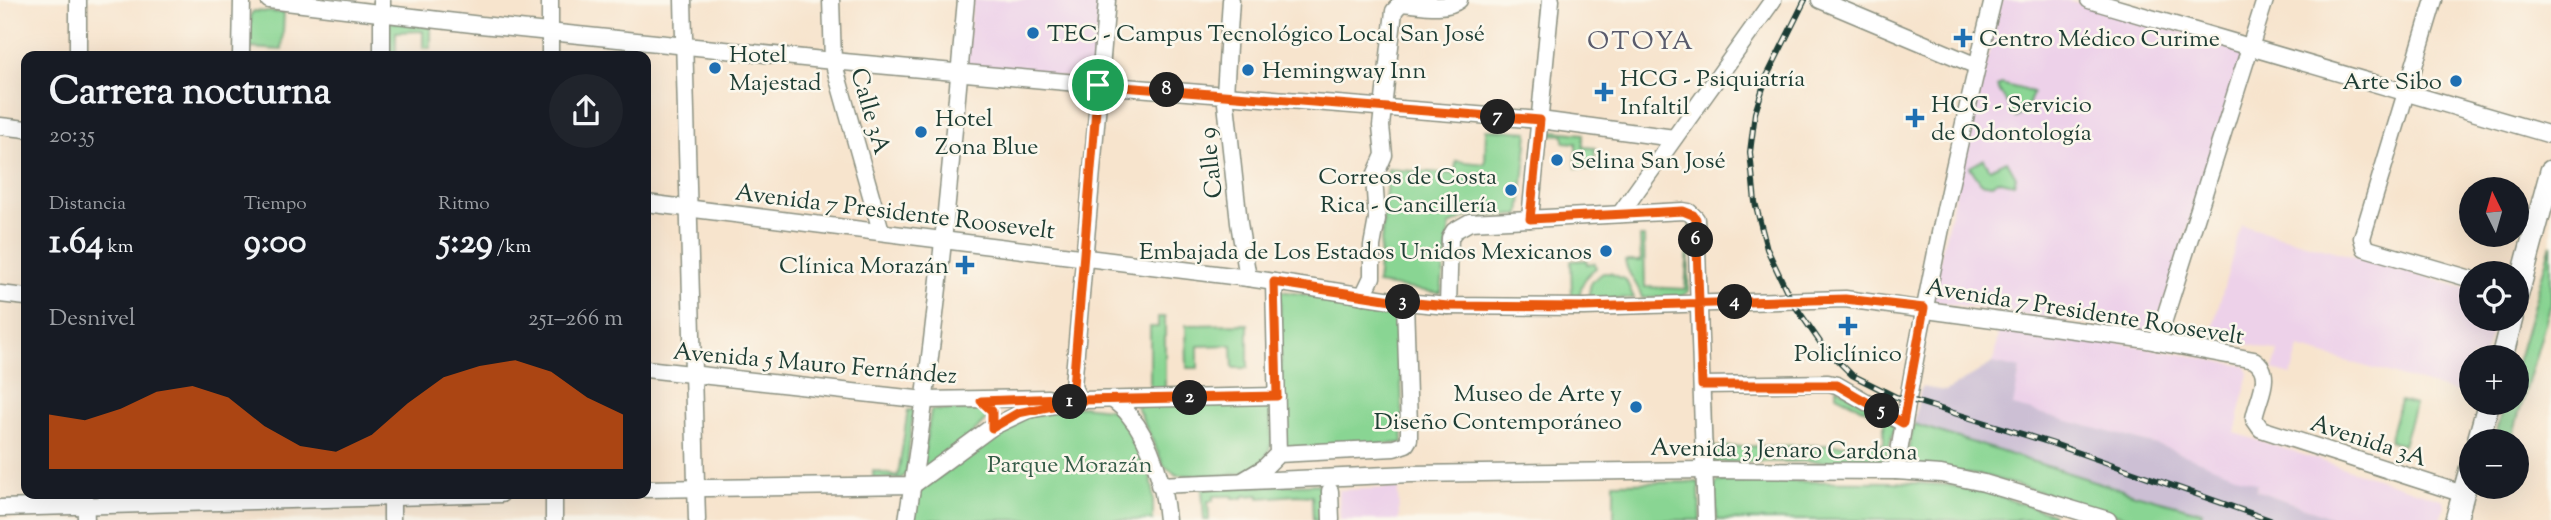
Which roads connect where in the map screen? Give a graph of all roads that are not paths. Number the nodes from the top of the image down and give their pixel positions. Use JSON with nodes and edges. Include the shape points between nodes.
{"nodes":[{"id":1,"x":78,"y":0,"type":"edge"},
{"id":2,"x":242,"y":0,"type":"edge"},
{"id":3,"x":269,"y":0,"type":"edge"},
{"id":4,"x":550,"y":0,"type":"edge"},
{"id":5,"x":683,"y":0,"type":"edge"},
{"id":6,"x":831,"y":0,"type":"edge"},
{"id":7,"x":966,"y":0,"type":"edge"},
{"id":8,"x":1107,"y":0,"type":"edge"},
{"id":9,"x":1231,"y":0,"type":"edge"},
{"id":10,"x":1551,"y":0,"type":"edge"},
{"id":11,"x":1773,"y":0,"type":"edge"},
{"id":12,"x":1820,"y":0,"type":"edge"},
{"id":13,"x":1993,"y":0,"type":"edge"},
{"id":14,"x":2265,"y":0,"type":"edge"},
{"id":15,"x":2434,"y":0,"type":"edge"},
{"id":16,"x":2094,"y":1,"type":"edge"},
{"id":17,"x":1456,"y":2,"type":"edge"},
{"id":18,"x":381,"y":6,"type":"edge"},
{"id":19,"x":550,"y":33,"type":"junction"},
{"id":20,"x":684,"y":46,"type":"junction"},
{"id":21,"x":2252,"y":48,"type":"junction"},
{"id":22,"x":78,"y":51,"type":"edge"},
{"id":23,"x":241,"y":51,"type":"edge"},
{"id":24,"x":382,"y":51,"type":"edge"},
{"id":25,"x":550,"y":51,"type":"edge"},
{"id":26,"x":833,"y":61,"type":"junction"},
{"id":27,"x":1977,"y":66,"type":"junction"},
{"id":28,"x":960,"y":72,"type":"junction"},
{"id":29,"x":1098,"y":85,"type":"junction"},
{"id":30,"x":2407,"y":92,"type":"junction"},
{"id":31,"x":1225,"y":94,"type":"junction"},
{"id":32,"x":1383,"y":106,"type":"junction"},
{"id":33,"x":1540,"y":120,"type":"junction"},
{"id":34,"x":0,"y":126,"type":"edge"},
{"id":35,"x":21,"y":128,"type":"edge"},
{"id":36,"x":2551,"y":135,"type":"edge"},
{"id":37,"x":1674,"y":138,"type":"junction"},
{"id":38,"x":2551,"y":172,"type":"edge"},
{"id":39,"x":651,"y":204,"type":"edge"},
{"id":40,"x":687,"y":208,"type":"junction"},
{"id":41,"x":1620,"y":214,"type":"junction"},
{"id":42,"x":1530,"y":219,"type":"junction"},
{"id":43,"x":881,"y":231,"type":"junction"},
{"id":44,"x":945,"y":240,"type":"junction"},
{"id":45,"x":1083,"y":257,"type":"junction"},
{"id":46,"x":2526,"y":261,"type":"edge"},
{"id":47,"x":2459,"y":275,"type":"edge"},
{"id":48,"x":1248,"y":278,"type":"junction"},
{"id":49,"x":1274,"y":282,"type":"junction"},
{"id":50,"x":0,"y":294,"type":"edge"},
{"id":51,"x":21,"y":296,"type":"edge"},
{"id":52,"x":1363,"y":296,"type":"junction"},
{"id":53,"x":1405,"y":302,"type":"junction"},
{"id":54,"x":1698,"y":303,"type":"junction"},
{"id":55,"x":1448,"y":306,"type":"junction"},
{"id":56,"x":1924,"y":308,"type":"junction"},
{"id":57,"x":2157,"y":342,"type":"junction"},
{"id":58,"x":651,"y":370,"type":"edge"},
{"id":59,"x":692,"y":375,"type":"junction"},
{"id":60,"x":1702,"y":385,"type":"junction"},
{"id":61,"x":1078,"y":396,"type":"junction"},
{"id":62,"x":1277,"y":396,"type":"junction"},
{"id":63,"x":925,"y":400,"type":"junction"},
{"id":64,"x":1113,"y":400,"type":"junction"},
{"id":65,"x":981,"y":401,"type":"junction"},
{"id":66,"x":1903,"y":423,"type":"junction"},
{"id":67,"x":992,"y":428,"type":"junction"},
{"id":68,"x":2261,"y":429,"type":"joint"},
{"id":69,"x":1278,"y":454,"type":"junction"},
{"id":70,"x":1705,"y":470,"type":"junction"},
{"id":71,"x":1896,"y":471,"type":"junction"},
{"id":72,"x":1242,"y":481,"type":"junction"},
{"id":73,"x":913,"y":485,"type":"junction"},
{"id":74,"x":1159,"y":485,"type":"junction"},
{"id":75,"x":696,"y":488,"type":"junction"},
{"id":76,"x":651,"y":489,"type":"edge"},
{"id":77,"x":1330,"y":491,"type":"dead end"},
{"id":78,"x":2459,"y":493,"type":"edge"},
{"id":79,"x":225,"y":499,"type":"edge"},
{"id":80,"x":392,"y":499,"type":"edge"},
{"id":81,"x":554,"y":499,"type":"edge"},
{"id":82,"x":2462,"y":499,"type":"edge"},
{"id":83,"x":85,"y":507,"type":"edge"},
{"id":84,"x":0,"y":508,"type":"edge"},
{"id":85,"x":2063,"y":513,"type":"edge"},
{"id":86,"x":392,"y":520,"type":"edge"},
{"id":87,"x":554,"y":520,"type":"edge"},
{"id":88,"x":697,"y":520,"type":"edge"},
{"id":89,"x":907,"y":520,"type":"edge"},
{"id":90,"x":1156,"y":520,"type":"edge"},
{"id":91,"x":1167,"y":520,"type":"edge"},
{"id":92,"x":1331,"y":520,"type":"edge"},
{"id":93,"x":1706,"y":520,"type":"edge"},
{"id":94,"x":2108,"y":520,"type":"edge"},
{"id":95,"x":2456,"y":520,"type":"edge"}],
"edges":[{"from":1,"to":22,"type":"street"},
{"from":2,"to":23,"type":"street"},
{"from":3,"to":18,"type":"street"},
{"from":4,"to":19,"type":"street"},
{"from":5,"to":20,"type":"street"},
{"from":6,"to":26,"type":"street","name":"Calle 3A"},
{"from":7,"to":28,"type":"street"},
{"from":8,"to":29,"type":"street"},
{"from":9,"to":31,"type":"street","name":"Calle 9"},
{"from":10,"to":33,"type":"street"},
{"from":11,"to":37,"type":"street"},
{"from":12,"to":27,"type":"street"},
{"from":13,"to":27,"type":"street"},
{"from":14,"to":21,"type":"street"},
{"from":15,"to":30,"type":"street"},
{"from":16,"to":21,"type":"street"},
{"from":17,"to":32,"type":"street","via":[[1397,6]]},
{"from":18,"to":19,"type":"street"},
{"from":18,"to":24,"type":"street"},
{"from":19,"to":20,"type":"street"},
{"from":19,"to":25,"type":"street"},
{"from":20,"to":26,"type":"street"},
{"from":20,"to":40,"type":"street"},
{"from":21,"to":30,"type":"street"},
{"from":21,"to":57,"type":"street"},
{"from":26,"to":28,"type":"street"},
{"from":26,"to":43,"type":"street","name":"Calle 3A"},
{"from":27,"to":56,"type":"street"},
{"from":28,"to":29,"type":"street"},
{"from":28,"to":44,"type":"street"},
{"from":29,"to":31,"type":"street"},
{"from":29,"to":45,"type":"street"},
{"from":30,"to":36,"type":"street"},
{"from":30,"to":47,"type":"street","via":[[2363,243],[2365,248]]},
{"from":31,"to":32,"type":"street"},
{"from":31,"to":48,"type":"street","name":"Calle 9"},
{"from":32,"to":33,"type":"street"},
{"from":32,"to":52,"type":"street","via":[[1384,155],[1374,178],[1377,219],[1372,277]]},
{"from":33,"to":37,"type":"street"},
{"from":33,"to":42,"type":"street"},
{"from":34,"to":35,"type":"street"},
{"from":37,"to":41,"type":"street"},
{"from":38,"to":46,"type":"main road"},
{"from":39,"to":40,"type":"street","name":"Avenida 7 Presidente Roosevelt"},
{"from":40,"to":43,"type":"street","name":"Avenida 7 Presidente Roosevelt"},
{"from":40,"to":59,"type":"street"},
{"from":41,"to":42,"type":"street"},
{"from":41,"to":54,"type":"street","via":[[1683,211],[1693,215]]},
{"from":42,"to":55,"type":"street","via":[[1480,221],[1454,231]]},
{"from":43,"to":44,"type":"street","name":"Avenida 7 Presidente Roosevelt"},
{"from":44,"to":45,"type":"street","name":"Avenida 7 Presidente Roosevelt"},
{"from":44,"to":63,"type":"street"},
{"from":45,"to":48,"type":"street","name":"Avenida 7 Presidente Roosevelt"},
{"from":45,"to":61,"type":"street"},
{"from":48,"to":49,"type":"street","name":"Avenida 7 Presidente Roosevelt"},
{"from":49,"to":52,"type":"street","name":"Avenida 7 Presidente Roosevelt"},
{"from":49,"to":62,"type":"street"},
{"from":50,"to":51,"type":"street"},
{"from":52,"to":53,"type":"street","name":"Avenida 7 Presidente Roosevelt"},
{"from":53,"to":55,"type":"street","name":"Avenida 7 Presidente Roosevelt"},
{"from":53,"to":69,"type":"street","via":[[1406,444],[1328,459]]},
{"from":54,"to":55,"type":"street","name":"Avenida 7 Presidente Roosevelt"},
{"from":54,"to":56,"type":"street","name":"Avenida 7 Presidente Roosevelt","via":[[1845,299]]},
{"from":54,"to":60,"type":"street"},
{"from":56,"to":57,"type":"street","name":"Avenida 7 Presidente Roosevelt"},
{"from":56,"to":66,"type":"street"},
{"from":57,"to":68,"type":"street","name":"Avenida 7 Presidente Roosevelt","via":[[2254,360],[2262,366],[2265,378],[2254,419]]},
{"from":58,"to":59,"type":"street","name":"Avenida 5 Mauro Fernández"},
{"from":59,"to":63,"type":"street","name":"Avenida 5 Mauro Fernández"},
{"from":59,"to":75,"type":"street"},
{"from":60,"to":66,"type":"street","via":[[1837,385]]},
{"from":60,"to":70,"type":"street"},
{"from":61,"to":64,"type":"street","name":"Avenida 5 Mauro Fernández"},
{"from":61,"to":65,"type":"street","name":"Avenida 5 Mauro Fernández"},
{"from":61,"to":67,"type":"street","via":[[1018,413]]},
{"from":62,"to":64,"type":"street","name":"Avenida 5 Mauro Fernández"},
{"from":62,"to":69,"type":"street"},
{"from":63,"to":65,"type":"street","name":"Avenida 5 Mauro Fernández"},
{"from":63,"to":73,"type":"street"},
{"from":64,"to":74,"type":"street","via":[[1141,434]]},
{"from":65,"to":67,"type":"street","name":"Avenida 5 Mauro Fernández","via":[[992,411]]},
{"from":66,"to":71,"type":"street"},
{"from":67,"to":73,"type":"street"},
{"from":68,"to":78,"type":"street","name":"Avenida 3A"},
{"from":69,"to":72,"type":"street"},
{"from":70,"to":71,"type":"street","name":"Avenida 3 Jenaro Cardona"},
{"from":70,"to":72,"type":"street","name":"Avenida 3 Jenaro Cardona"},
{"from":70,"to":93,"type":"street"},
{"from":71,"to":85,"type":"street","name":"Avenida 3 Jenaro Cardona","via":[[1983,483]]},
{"from":72,"to":74,"type":"street","name":"Avenida 3 Jenaro Cardona"},
{"from":73,"to":75,"type":"street"},
{"from":73,"to":89,"type":"street"},
{"from":74,"to":90,"type":"street"},
{"from":74,"to":91,"type":"street"},
{"from":75,"to":76,"type":"street"},
{"from":75,"to":88,"type":"street"},
{"from":77,"to":92,"type":"street"},
{"from":79,"to":83,"type":"street"},
{"from":80,"to":86,"type":"street"},
{"from":81,"to":87,"type":"street"},
{"from":82,"to":95,"type":"main road"},
{"from":83,"to":84,"type":"street"},
{"from":85,"to":94,"type":"street","name":"Avenida 3 Jenaro Cardona"}]}
